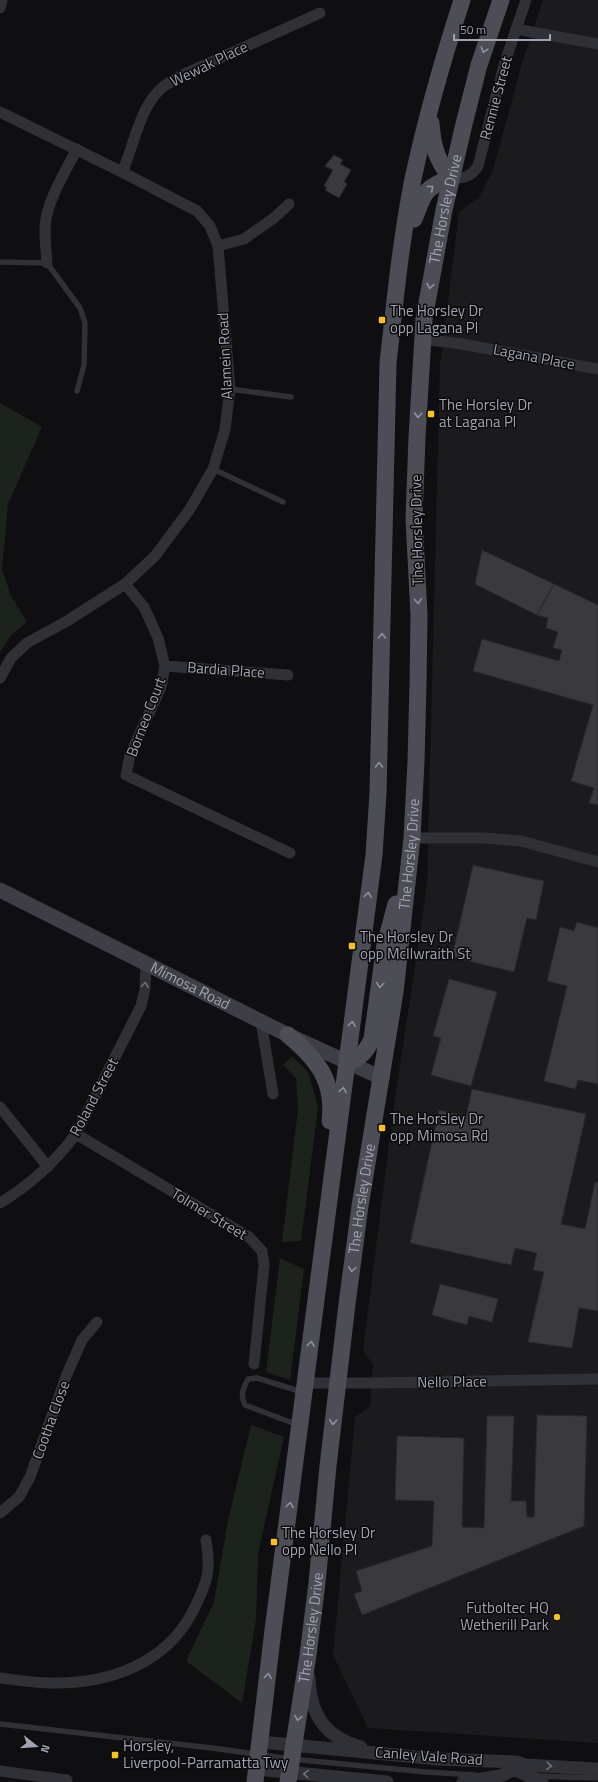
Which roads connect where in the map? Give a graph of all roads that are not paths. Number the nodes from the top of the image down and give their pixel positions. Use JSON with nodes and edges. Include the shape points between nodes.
{"nodes":[{"id":1,"x":2,"y":0,"type":"edge"},
{"id":2,"x":462,"y":0,"type":"edge"},
{"id":3,"x":501,"y":0,"type":"edge"},
{"id":4,"x":526,"y":0,"type":"edge"},
{"id":5,"x":0,"y":8,"type":"edge"},
{"id":6,"x":320,"y":13,"type":"dead end"},
{"id":7,"x":516,"y":29,"type":"junction"},
{"id":8,"x":598,"y":44,"type":"edge"},
{"id":9,"x":430,"y":107,"type":"junction"},
{"id":10,"x":0,"y":112,"type":"edge"},
{"id":11,"x":76,"y":149,"type":"junction"},
{"id":12,"x":122,"y":172,"type":"junction"},
{"id":13,"x":451,"y":178,"type":"junction"},
{"id":14,"x":289,"y":204,"type":"dead end"},
{"id":15,"x":218,"y":246,"type":"junction"},
{"id":16,"x":402,"y":247,"type":"junction"},
{"id":17,"x":0,"y":262,"type":"edge"},
{"id":18,"x":47,"y":263,"type":"junction"},
{"id":19,"x":422,"y":340,"type":"junction"},
{"id":20,"x":598,"y":369,"type":"edge"},
{"id":21,"x":230,"y":389,"type":"junction"},
{"id":22,"x":77,"y":391,"type":"dead end"},
{"id":23,"x":291,"y":396,"type":"dead end"},
{"id":24,"x":213,"y":469,"type":"junction"},
{"id":25,"x":282,"y":502,"type":"dead end"},
{"id":26,"x":125,"y":584,"type":"junction"},
{"id":27,"x":165,"y":666,"type":"junction"},
{"id":28,"x":288,"y":675,"type":"dead end"},
{"id":29,"x":0,"y":678,"type":"edge"},
{"id":30,"x":412,"y":838,"type":"junction"},
{"id":31,"x":290,"y":853,"type":"dead end"},
{"id":32,"x":598,"y":862,"type":"edge"},
{"id":33,"x":0,"y":890,"type":"edge"},
{"id":34,"x":146,"y":964,"type":"junction"},
{"id":35,"x":261,"y":1021,"type":"junction"},
{"id":36,"x":288,"y":1035,"type":"junction"},
{"id":37,"x":347,"y":1063,"type":"junction"},
{"id":38,"x":382,"y":1078,"type":"junction"},
{"id":39,"x":273,"y":1094,"type":"dead end"},
{"id":40,"x":0,"y":1106,"type":"edge"},
{"id":41,"x":76,"y":1134,"type":"junction"},
{"id":42,"x":48,"y":1167,"type":"junction"},
{"id":43,"x":0,"y":1203,"type":"edge"},
{"id":44,"x":326,"y":1229,"type":"junction"},
{"id":45,"x":97,"y":1322,"type":"dead end"},
{"id":46,"x":254,"y":1364,"type":"dead end"},
{"id":47,"x":598,"y":1379,"type":"edge"},
{"id":48,"x":337,"y":1383,"type":"junction"},
{"id":49,"x":305,"y":1388,"type":"junction"},
{"id":50,"x":300,"y":1425,"type":"junction"},
{"id":51,"x":0,"y":1513,"type":"edge"},
{"id":52,"x":206,"y":1540,"type":"dead end"},
{"id":53,"x":308,"y":1655,"type":"junction"},
{"id":54,"x":0,"y":1678,"type":"edge"},
{"id":55,"x":0,"y":1724,"type":"edge"},
{"id":56,"x":402,"y":1755,"type":"junction"},
{"id":57,"x":257,"y":1762,"type":"edge"},
{"id":58,"x":290,"y":1765,"type":"edge"},
{"id":59,"x":598,"y":1769,"type":"edge"},
{"id":60,"x":522,"y":1770,"type":"junction"},
{"id":61,"x":0,"y":1771,"type":"edge"},
{"id":62,"x":500,"y":1776,"type":"junction"},
{"id":63,"x":598,"y":1778,"type":"edge"},
{"id":64,"x":67,"y":1780,"type":"dead end"},
{"id":65,"x":387,"y":1782,"type":"edge"},
{"id":66,"x":463,"y":1782,"type":"edge"},
{"id":67,"x":542,"y":1782,"type":"edge"}],
"edges":[{"from":1,"to":5,"type":"street"},
{"from":2,"to":9,"type":"main road","name":"The Horsley Drive"},
{"from":3,"to":13,"type":"main road","name":"The Horsley Drive","one_way":true,"via":[[480,65]]},
{"from":4,"to":7,"type":"street","name":"Rennie Street"},
{"from":6,"to":12,"type":"street","name":"Wewak Place","via":[[180,76],[163,87],[151,100],[141,120]]},
{"from":7,"to":8,"type":"street"},
{"from":7,"to":13,"type":"street","name":"Rennie Street","via":[[478,166],[466,177]]},
{"from":9,"to":13,"type":"main road","via":[[435,154]]},
{"from":9,"to":16,"type":"main road","name":"The Horsley Drive","via":[[413,180]]},
{"from":10,"to":11,"type":"street","name":"Alamein Road"},
{"from":11,"to":12,"type":"street","name":"Alamein Road"},
{"from":11,"to":18,"type":"street","via":[[47,215]]},
{"from":12,"to":15,"type":"street","name":"Alamein Road","via":[[198,211],[210,226]]},
{"from":16,"to":13,"type":"main road","one_way":true,"via":[[426,190]]},
{"from":13,"to":19,"type":"main road","name":"The Horsley Drive","one_way":true,"via":[[429,288]]},
{"from":14,"to":15,"type":"street","via":[[244,239]]},
{"from":15,"to":21,"type":"street","name":"Alamein Road"},
{"from":37,"to":16,"type":"main road","name":"The Horsley Drive","one_way":true,"via":[[374,855],[378,793],[388,363]]},
{"from":17,"to":18,"type":"lane"},
{"from":18,"to":22,"type":"lane","via":[[80,308],[84,323],[84,364]]},
{"from":19,"to":20,"type":"street","name":"Lagana Place","via":[[462,344]]},
{"from":19,"to":30,"type":"main road","name":"The Horsley Drive","one_way":true,"via":[[414,519],[419,616]]},
{"from":21,"to":23,"type":"lane"},
{"from":21,"to":24,"type":"street","name":"Alamein Road","via":[[225,430]]},
{"from":24,"to":25,"type":"lane"},
{"from":24,"to":26,"type":"street","name":"Alamein Road","via":[[176,531],[155,556]]},
{"from":26,"to":27,"type":"street","name":"Borneo Court","via":[[144,607],[158,638]]},
{"from":26,"to":29,"type":"street","name":"Alamein Road","via":[[27,643],[11,658]]},
{"from":27,"to":28,"type":"street","name":"Bardia Place"},
{"from":27,"to":31,"type":"street","name":"Borneo Court","via":[[161,687],[130,755],[126,775]]},
{"from":30,"to":32,"type":"street","via":[[521,841]]},
{"from":30,"to":37,"type":"main road","one_way":true,"via":[[385,945],[372,1039],[368,1050],[358,1059]]},
{"from":30,"to":38,"type":"main road","name":"The Horsley Drive","via":[[395,992]]},
{"from":33,"to":34,"type":"main road","name":"Mimosa Road"},
{"from":34,"to":35,"type":"main road","name":"Mimosa Road"},
{"from":41,"to":34,"type":"street","name":"Roland Street","one_way":true,"via":[[141,1006]]},
{"from":35,"to":36,"type":"main road","name":"Mimosa Road"},
{"from":35,"to":39,"type":"street"},
{"from":36,"to":37,"type":"main road","name":"Mimosa Road"},
{"from":36,"to":44,"type":"main road","via":[[308,1051],[326,1079],[330,1095],[332,1109],[325,1160]]},
{"from":37,"to":38,"type":"main road","name":"Mimosa Road"},
{"from":44,"to":37,"type":"main road","name":"The Horsley Drive","one_way":true},
{"from":38,"to":48,"type":"main road","name":"The Horsley Drive","one_way":true,"via":[[360,1206]]},
{"from":40,"to":42,"type":"street"},
{"from":41,"to":42,"type":"street","name":"Roland Street"},
{"from":41,"to":46,"type":"street","name":"Tolmer Street","via":[[250,1237],[262,1251],[264,1265]]},
{"from":42,"to":43,"type":"street","name":"Roland Street","via":[[20,1191]]},
{"from":49,"to":44,"type":"main road","name":"The Horsley Drive","one_way":true},
{"from":45,"to":51,"type":"street","name":"Cootha Close","via":[[82,1340],[67,1374],[30,1477],[19,1497]]},
{"from":47,"to":48,"type":"street","name":"Nello Place"},
{"from":48,"to":49,"type":"street","name":"Nello Place"},
{"from":48,"to":53,"type":"main road","name":"The Horsley Drive","one_way":true},
{"from":49,"to":50,"type":"main road","name":"The Horsley Drive"},
{"from":49,"to":50,"type":"lane","via":[[257,1378],[248,1379],[243,1389],[242,1398],[245,1405]]},
{"from":57,"to":50,"type":"main road","name":"The Horsley Drive","one_way":true},
{"from":52,"to":54,"type":"street","via":[[210,1562],[205,1587],[189,1619],[171,1642],[151,1660],[99,1679],[51,1683]]},
{"from":53,"to":56,"type":"street","via":[[312,1702],[321,1723],[336,1737],[348,1743]]},
{"from":53,"to":58,"type":"main road","name":"The Horsley Drive","one_way":true},
{"from":55,"to":57,"type":"lane","via":[[196,1746]]},
{"from":56,"to":58,"type":"street","name":"Canley Vale Road"},
{"from":56,"to":60,"type":"street","name":"Canley Vale Road","via":[[517,1762]]},
{"from":57,"to":58,"type":"street","name":"Canley Vale Road"},
{"from":57,"to":58,"type":"street","name":"Canley Vale Road"},
{"from":58,"to":62,"type":"lane"},
{"from":65,"to":58,"type":"street","name":"Canley Vale Road","one_way":true},
{"from":60,"to":59,"type":"street","name":"Canley Vale Road","one_way":true},
{"from":60,"to":62,"type":"street"},
{"from":60,"to":63,"type":"lane"},
{"from":60,"to":67,"type":"street"},
{"from":61,"to":64,"type":"street"},
{"from":62,"to":66,"type":"street"}]}
